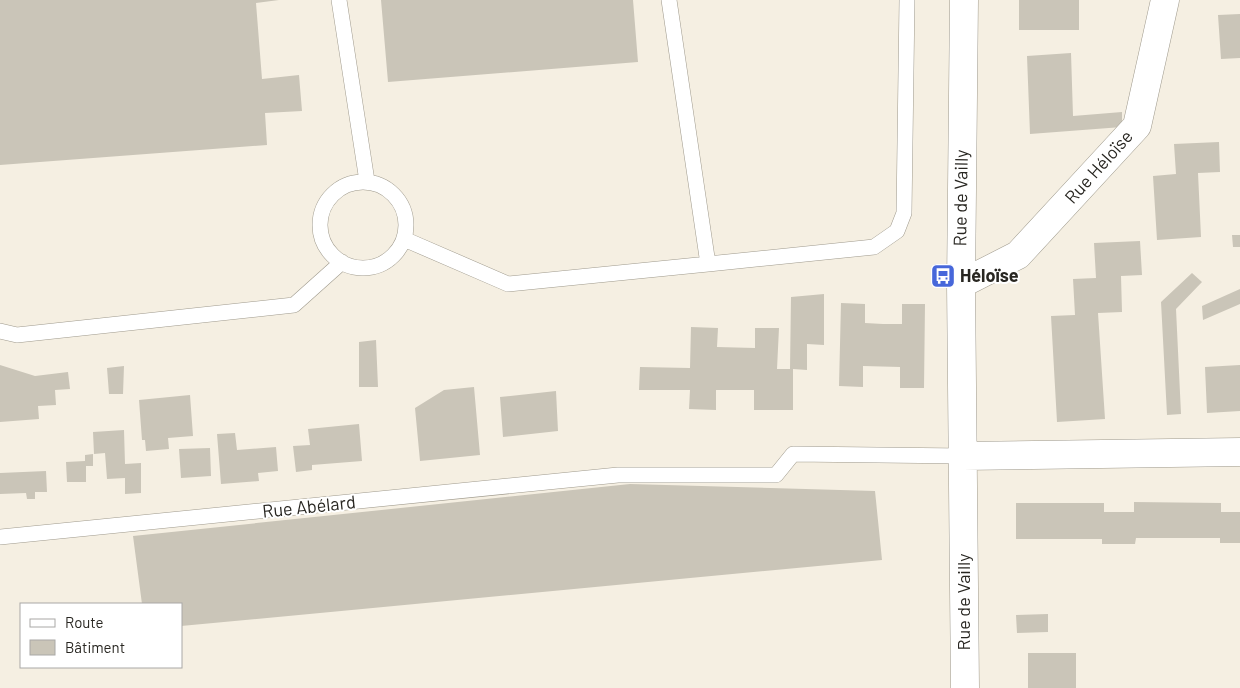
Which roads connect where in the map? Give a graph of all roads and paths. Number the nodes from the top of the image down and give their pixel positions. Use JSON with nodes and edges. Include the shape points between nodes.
{"nodes":[{"id":1,"x":340,"y":0,"type":"edge"},
{"id":2,"x":669,"y":0,"type":"edge"},
{"id":3,"x":907,"y":0,"type":"edge"},
{"id":4,"x":964,"y":0,"type":"edge"},
{"id":5,"x":1165,"y":0,"type":"edge"},
{"id":6,"x":367,"y":181,"type":"junction"},
{"id":7,"x":404,"y":239,"type":"junction"},
{"id":8,"x":342,"y":262,"type":"junction"},
{"id":9,"x":708,"y":264,"type":"junction"},
{"id":10,"x":960,"y":284,"type":"junction"},
{"id":11,"x":0,"y":331,"type":"edge"},
{"id":12,"x":1240,"y":452,"type":"edge"},
{"id":13,"x":963,"y":456,"type":"junction"},
{"id":14,"x":0,"y":537,"type":"edge"},
{"id":15,"x":964,"y":688,"type":"edge"}],
"edges":[{"from":1,"to":6,"type":"lane"},
{"from":2,"to":9,"type":"lane"},
{"from":3,"to":9,"type":"lane","via":[[904,213],[897,230],[874,247]]},
{"from":4,"to":10,"type":"street","name":"Rue de Vailly"},
{"from":5,"to":10,"type":"street","name":"Rue Héloïse","via":[[1137,126],[1018,256]]},
{"from":6,"to":7,"type":"lane","via":[[380,184],[400,201],[407,226]]},
{"from":6,"to":8,"type":"lane","via":[[352,182],[338,188],[321,212],[319,227],[322,241],[330,254]]},
{"from":7,"to":8,"type":"lane","via":[[398,250],[379,265],[354,267]]},
{"from":7,"to":9,"type":"lane","via":[[508,284]]},
{"from":8,"to":11,"type":"lane","via":[[294,305],[17,335]]},
{"from":10,"to":13,"type":"street","name":"Rue de Vailly"},
{"from":12,"to":13,"type":"street"},
{"from":13,"to":14,"type":"lane","name":"Rue Abélard","via":[[793,454],[776,475],[618,475]]},
{"from":13,"to":15,"type":"street","name":"Rue de Vailly"}]}
